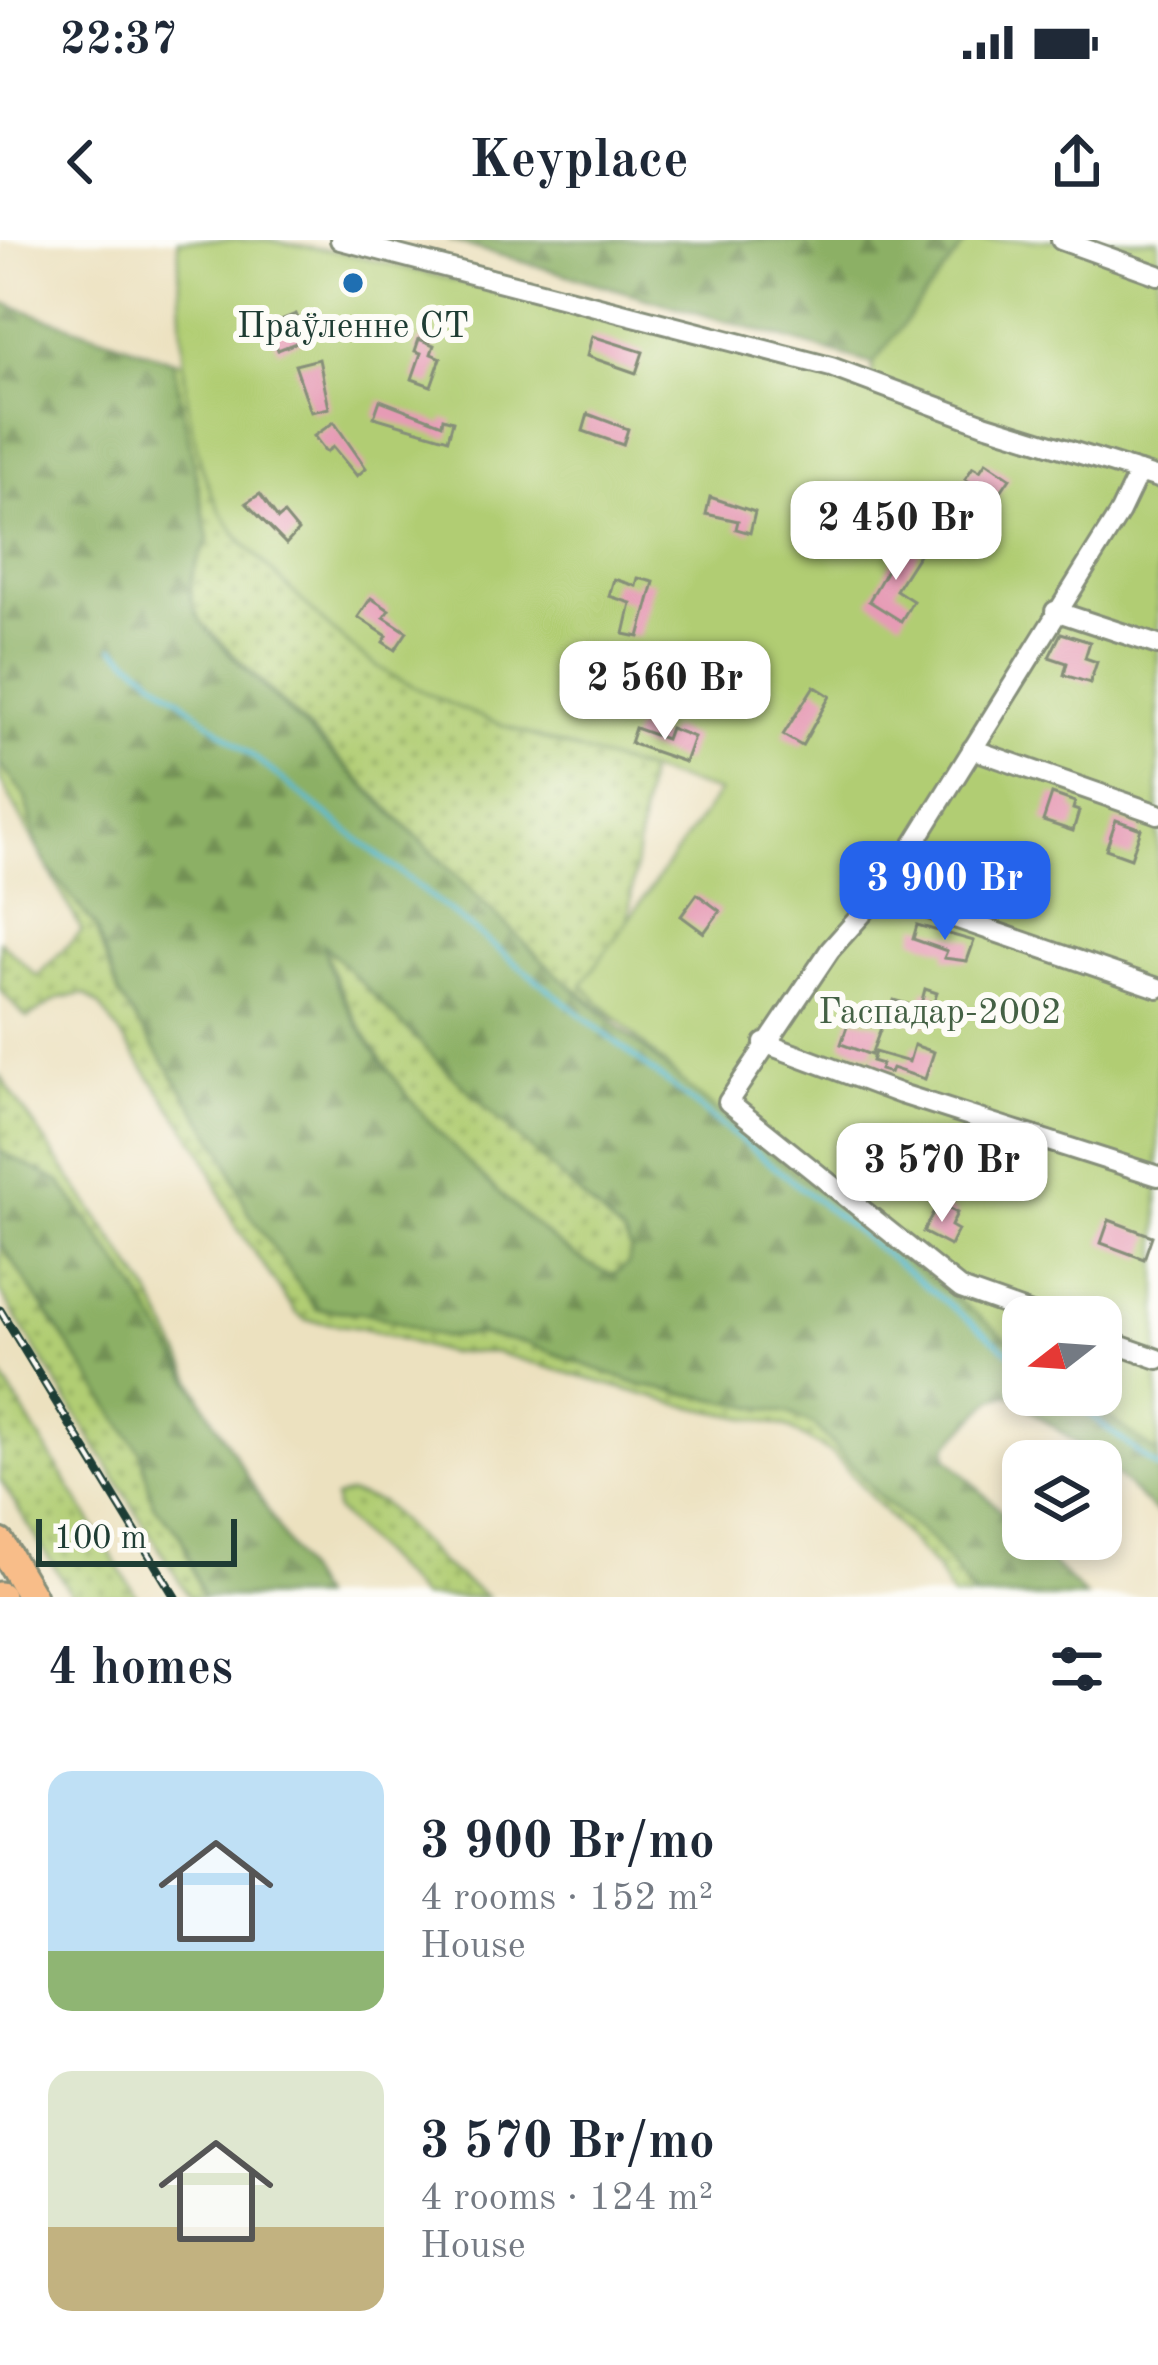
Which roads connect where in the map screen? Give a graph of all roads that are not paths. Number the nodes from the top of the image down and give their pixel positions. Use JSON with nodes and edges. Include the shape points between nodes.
{"nodes":[{"id":1,"x":340,"y":240,"type":"edge"},
{"id":2,"x":1061,"y":240,"type":"edge"},
{"id":3,"x":1158,"y":275,"type":"edge"},
{"id":4,"x":1148,"y":475,"type":"edge"},
{"id":5,"x":1055,"y":610,"type":"junction"},
{"id":6,"x":1158,"y":645,"type":"edge"},
{"id":7,"x":972,"y":749,"type":"junction"},
{"id":8,"x":1158,"y":814,"type":"edge"},
{"id":9,"x":889,"y":884,"type":"junction"},
{"id":10,"x":1158,"y":988,"type":"edge"},
{"id":11,"x":764,"y":1043,"type":"junction"},
{"id":12,"x":1158,"y":1176,"type":"edge"},
{"id":13,"x":1002,"y":1303,"type":"edge"},
{"id":14,"x":1122,"y":1346,"type":"edge"},
{"id":15,"x":1158,"y":1359,"type":"edge"},
{"id":16,"x":0,"y":1543,"type":"edge"},
{"id":17,"x":32,"y":1597,"type":"edge"}],
"edges":[{"from":1,"to":4,"type":"street","via":[[831,367]]},
{"from":2,"to":3,"type":"street"},
{"from":4,"to":5,"type":"street"},
{"from":5,"to":6,"type":"street"},
{"from":5,"to":7,"type":"street"},
{"from":7,"to":8,"type":"street"},
{"from":7,"to":9,"type":"street"},
{"from":9,"to":10,"type":"street","via":[[920,906]]},
{"from":9,"to":11,"type":"street"},
{"from":11,"to":12,"type":"street"},
{"from":11,"to":13,"type":"street","via":[[728,1102],[962,1289]]},
{"from":14,"to":15,"type":"street"},
{"from":16,"to":17,"type":"highway"}]}
